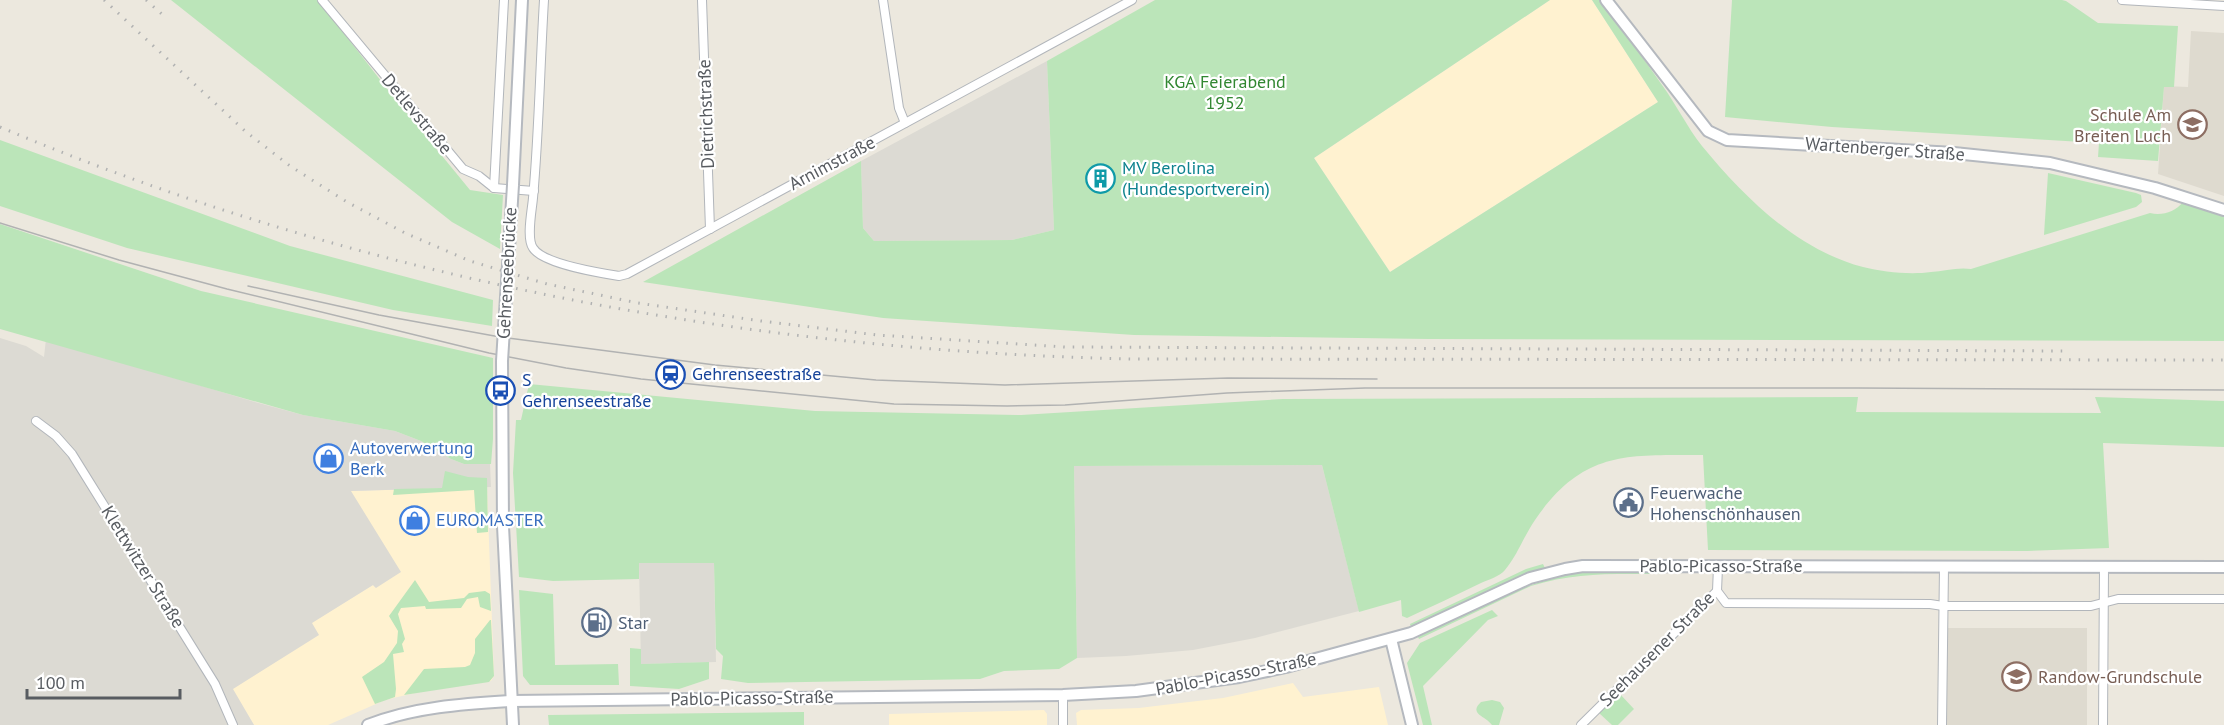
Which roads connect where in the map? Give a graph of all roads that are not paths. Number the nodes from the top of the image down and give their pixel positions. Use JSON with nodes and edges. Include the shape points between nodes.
{"nodes":[{"id":1,"x":322,"y":0,"type":"edge"},
{"id":2,"x":504,"y":0,"type":"edge"},
{"id":3,"x":522,"y":0,"type":"edge"},
{"id":4,"x":544,"y":0,"type":"edge"},
{"id":5,"x":702,"y":0,"type":"edge"},
{"id":6,"x":883,"y":0,"type":"edge"},
{"id":7,"x":1132,"y":0,"type":"edge"},
{"id":8,"x":1606,"y":0,"type":"edge"},
{"id":9,"x":2122,"y":0,"type":"edge"},
{"id":10,"x":2224,"y":6,"type":"edge"},
{"id":11,"x":905,"y":123,"type":"junction"},
{"id":12,"x":494,"y":188,"type":"junction"},
{"id":13,"x":534,"y":191,"type":"junction"},
{"id":14,"x":2224,"y":210,"type":"edge"},
{"id":15,"x":710,"y":229,"type":"junction"},
{"id":16,"x":36,"y":421,"type":"dead end"},
{"id":17,"x":1718,"y":567,"type":"junction"},
{"id":18,"x":1944,"y":567,"type":"junction"},
{"id":19,"x":2104,"y":567,"type":"junction"},
{"id":20,"x":2224,"y":567,"type":"edge"},
{"id":21,"x":1717,"y":591,"type":"junction"},
{"id":22,"x":2224,"y":599,"type":"edge"},
{"id":23,"x":2104,"y":603,"type":"junction"},
{"id":24,"x":1943,"y":606,"type":"junction"},
{"id":25,"x":1391,"y":639,"type":"junction"},
{"id":26,"x":1063,"y":695,"type":"junction"},
{"id":27,"x":511,"y":701,"type":"junction"},
{"id":28,"x":233,"y":725,"type":"edge"},
{"id":29,"x":368,"y":725,"type":"edge"},
{"id":30,"x":513,"y":725,"type":"edge"},
{"id":31,"x":1063,"y":725,"type":"edge"},
{"id":32,"x":1412,"y":725,"type":"edge"},
{"id":33,"x":1581,"y":725,"type":"edge"},
{"id":34,"x":1942,"y":725,"type":"edge"},
{"id":35,"x":2103,"y":725,"type":"edge"}],
"edges":[{"from":1,"to":12,"type":"street","name":"Detlevstraße","via":[[463,169]]},
{"from":2,"to":12,"type":"street"},
{"from":3,"to":27,"type":"main road","name":"Gehrenseebrücke","bridge":true,"via":[[502,361],[503,526]]},
{"from":4,"to":13,"type":"street"},
{"from":5,"to":15,"type":"street","name":"Dietrichstraße"},
{"from":6,"to":11,"type":"street","via":[[899,108]]},
{"from":7,"to":11,"type":"street","name":"Arnimstraße"},
{"from":8,"to":14,"type":"main road","name":"Wartenberger Straße","via":[[1708,131],[1718,137],[1954,153],[2050,164],[2155,188]]},
{"from":9,"to":10,"type":"street"},
{"from":11,"to":15,"type":"street","name":"Arnimstraße"},
{"from":12,"to":13,"type":"street","name":"Detlevstraße"},
{"from":13,"to":15,"type":"street","name":"Arnimstraße","via":[[529,239],[532,248],[567,265],[619,276],[627,274]]},
{"from":16,"to":28,"type":"street","name":"Klettwitzer Straße","via":[[72,454],[210,675]]},
{"from":17,"to":18,"type":"main road","name":"Pablo-Picasso-Straße"},
{"from":17,"to":21,"type":"street","name":"Seehausener Straße"},
{"from":17,"to":25,"type":"main road","name":"Pablo-Picasso-Straße","via":[[1592,566],[1547,573],[1420,630]]},
{"from":18,"to":19,"type":"main road","name":"Pablo-Picasso-Straße"},
{"from":18,"to":24,"type":"street"},
{"from":19,"to":20,"type":"main road","name":"Pablo-Picasso-Straße"},
{"from":19,"to":23,"type":"street"},
{"from":21,"to":24,"type":"street","name":"Pablo-Picasso-Straße","via":[[1726,603]]},
{"from":21,"to":33,"type":"street","name":"Seehausener Straße"},
{"from":22,"to":23,"type":"street","name":"Pablo-Picasso-Straße","via":[[2118,599]]},
{"from":23,"to":24,"type":"street","name":"Pablo-Picasso-Straße"},
{"from":23,"to":35,"type":"street"},
{"from":24,"to":34,"type":"street"},
{"from":25,"to":26,"type":"main road","name":"Pablo-Picasso-Straße","via":[[1239,677],[1136,692]]},
{"from":25,"to":32,"type":"main road"},
{"from":26,"to":27,"type":"main road","name":"Pablo-Picasso-Straße"},
{"from":26,"to":31,"type":"street"},
{"from":27,"to":29,"type":"main road","name":"Pablo-Picasso-Straße","via":[[429,709]]},
{"from":27,"to":30,"type":"main road"}]}
